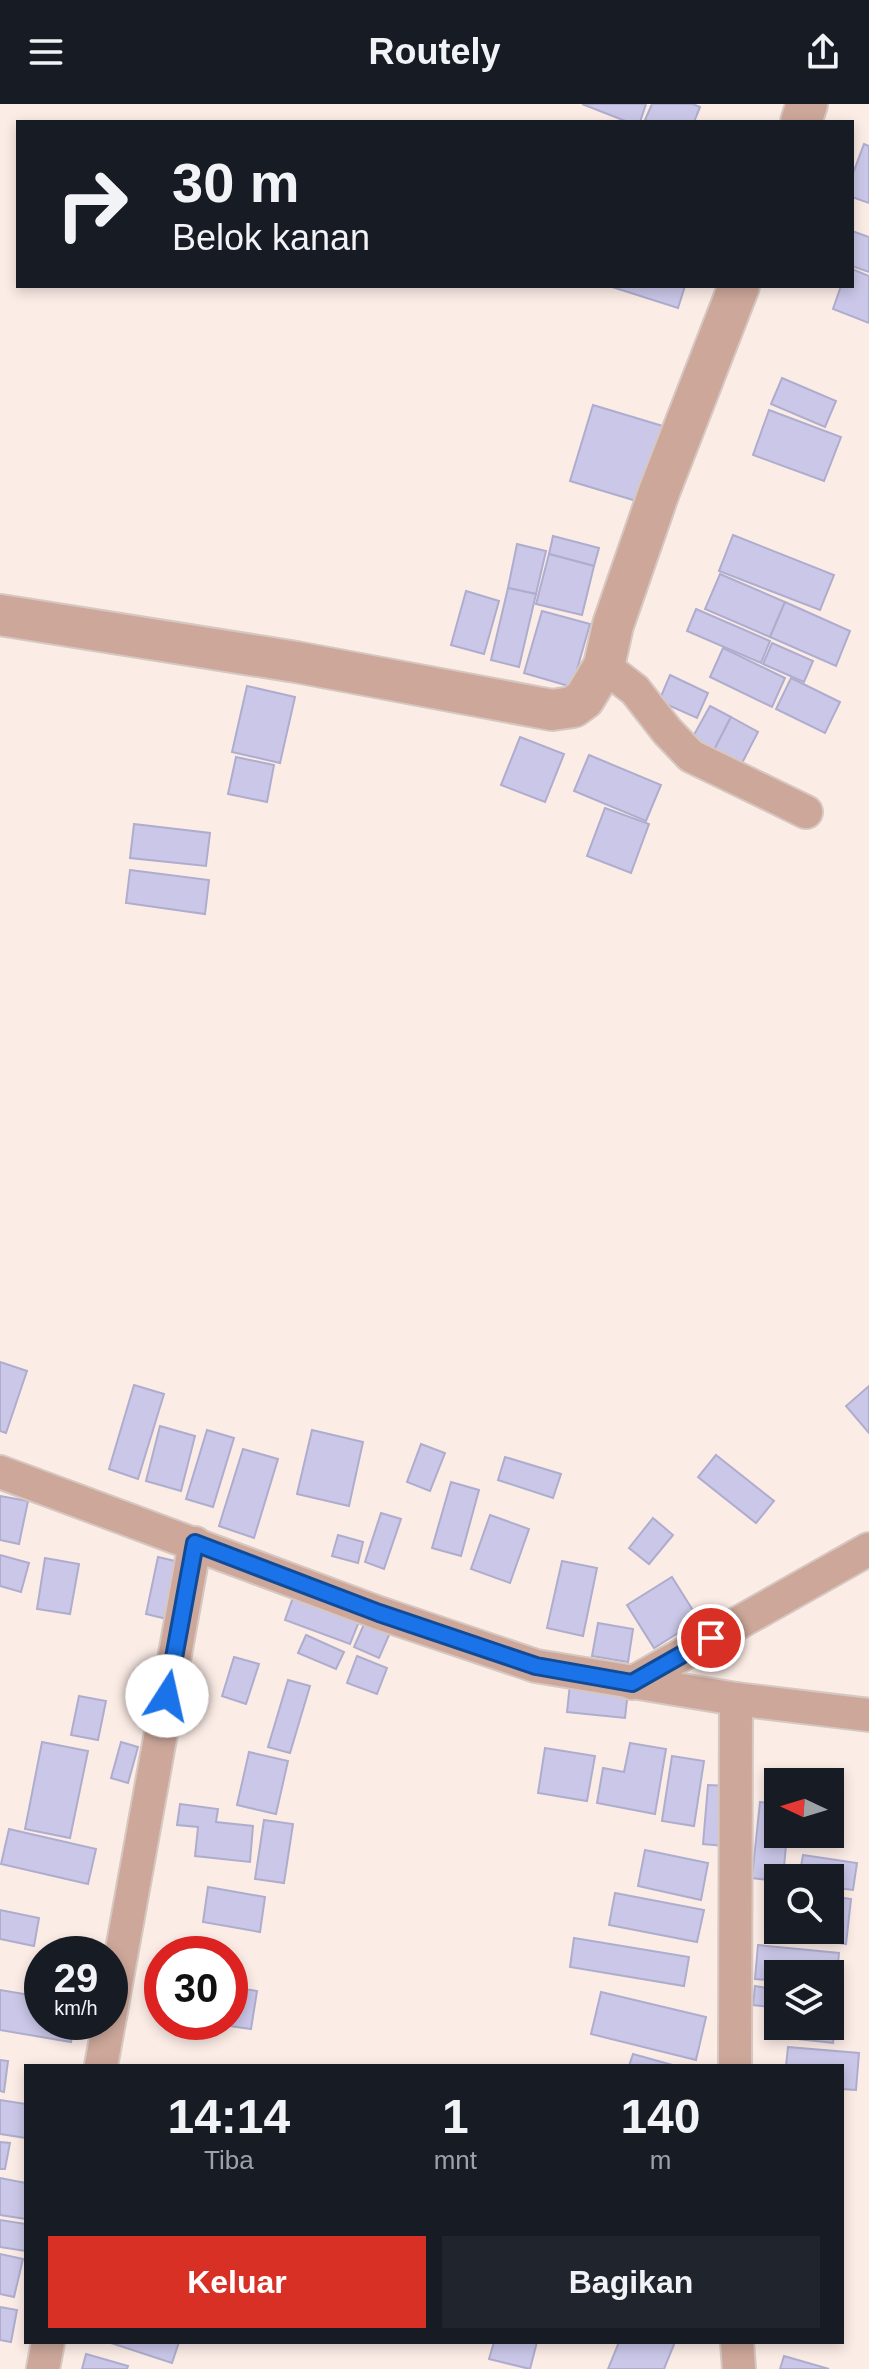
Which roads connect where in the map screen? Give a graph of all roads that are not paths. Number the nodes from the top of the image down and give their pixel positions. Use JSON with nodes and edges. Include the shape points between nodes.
{"nodes":[{"id":1,"x":738,"y":288,"type":"edge"},
{"id":2,"x":0,"y":615,"type":"edge"},
{"id":3,"x":604,"y":666,"type":"junction"},
{"id":4,"x":806,"y":812,"type":"dead end"},
{"id":5,"x":0,"y":1472,"type":"edge"},
{"id":6,"x":195,"y":1543,"type":"junction"},
{"id":7,"x":869,"y":1549,"type":"edge"},
{"id":8,"x":632,"y":1683,"type":"junction"},
{"id":9,"x":736,"y":1699,"type":"junction"},
{"id":10,"x":869,"y":1715,"type":"edge"},
{"id":11,"x":125,"y":1936,"type":"edge"},
{"id":12,"x":106,"y":2040,"type":"edge"},
{"id":13,"x":101,"y":2064,"type":"edge"},
{"id":14,"x":735,"y":2064,"type":"edge"},
{"id":15,"x":48,"y":2344,"type":"edge"},
{"id":16,"x":737,"y":2344,"type":"edge"},
{"id":17,"x":43,"y":2369,"type":"edge"},
{"id":18,"x":739,"y":2369,"type":"edge"}],
"edges":[{"from":1,"to":3,"type":"street","via":[[659,492]]},
{"from":2,"to":3,"type":"street","via":[[552,710],[584,699]]},
{"from":3,"to":4,"type":"street","via":[[635,690],[691,756]]},
{"from":5,"to":6,"type":"street"},
{"from":6,"to":8,"type":"street","via":[[536,1666]]},
{"from":6,"to":11,"type":"street"},
{"from":7,"to":8,"type":"street"},
{"from":8,"to":9,"type":"street"},
{"from":9,"to":10,"type":"street"},
{"from":9,"to":14,"type":"street"},
{"from":12,"to":13,"type":"street"},
{"from":15,"to":17,"type":"street"},
{"from":16,"to":18,"type":"street"}]}
